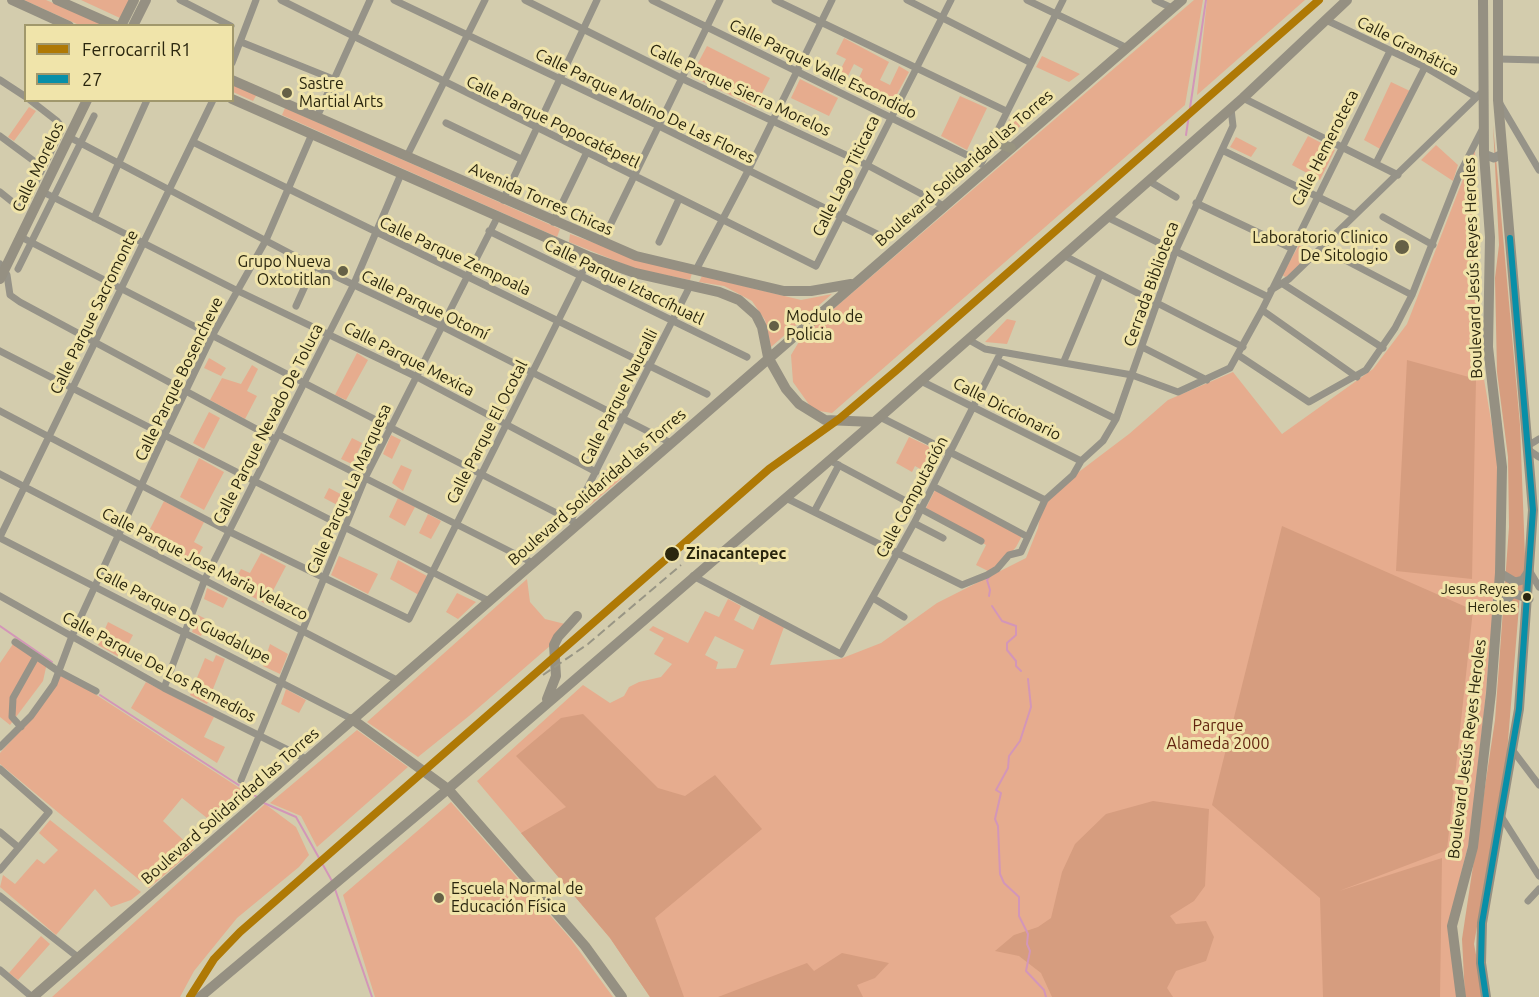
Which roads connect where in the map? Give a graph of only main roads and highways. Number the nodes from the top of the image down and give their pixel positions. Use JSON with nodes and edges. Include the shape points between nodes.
{"nodes":[{"id":1,"x":12,"y":0,"type":"edge"},
{"id":2,"x":57,"y":0,"type":"edge"},
{"id":3,"x":134,"y":0,"type":"edge"},
{"id":4,"x":146,"y":0,"type":"edge"},
{"id":5,"x":1182,"y":0,"type":"edge"},
{"id":6,"x":1347,"y":0,"type":"edge"},
{"id":7,"x":1483,"y":0,"type":"edge"},
{"id":8,"x":1498,"y":0,"type":"edge"},
{"id":9,"x":52,"y":22,"type":"edge"},
{"id":10,"x":111,"y":24,"type":"edge"},
{"id":11,"x":122,"y":24,"type":"edge"},
{"id":12,"x":135,"y":24,"type":"edge"},
{"id":13,"x":234,"y":81,"type":"edge"},
{"id":14,"x":265,"y":94,"type":"junction"},
{"id":15,"x":234,"y":100,"type":"edge"},
{"id":16,"x":86,"y":102,"type":"edge"},
{"id":17,"x":284,"y":103,"type":"junction"},
{"id":18,"x":258,"y":111,"type":"junction"},
{"id":19,"x":278,"y":119,"type":"junction"},
{"id":20,"x":993,"y":137,"type":"road end"},
{"id":21,"x":1011,"y":148,"type":"junction"},
{"id":22,"x":567,"y":228,"type":"junction"},
{"id":23,"x":561,"y":244,"type":"junction"},
{"id":24,"x":696,"y":270,"type":"junction"},
{"id":25,"x":2,"y":271,"type":"edge"},
{"id":26,"x":853,"y":284,"type":"junction"},
{"id":27,"x":690,"y":286,"type":"junction"},
{"id":28,"x":768,"y":357,"type":"junction"},
{"id":29,"x":877,"y":419,"type":"junction"},
{"id":30,"x":1534,"y":448,"type":"edge"},
{"id":31,"x":578,"y":616,"type":"dead end"},
{"id":32,"x":540,"y":709,"type":"junction"},
{"id":33,"x":352,"y":719,"type":"junction"},
{"id":34,"x":458,"y":780,"type":"junction"},
{"id":35,"x":448,"y":789,"type":"junction"},
{"id":36,"x":460,"y":801,"type":"junction"},
{"id":37,"x":55,"y":980,"type":"junction"},
{"id":38,"x":32,"y":997,"type":"edge"},
{"id":39,"x":44,"y":997,"type":"edge"},
{"id":40,"x":200,"y":997,"type":"edge"},
{"id":41,"x":622,"y":997,"type":"edge"},
{"id":42,"x":1461,"y":997,"type":"edge"},
{"id":43,"x":1486,"y":997,"type":"edge"}],
"edges":[{"from":1,"to":9,"type":"main road"},
{"from":2,"to":10,"type":"main road"},
{"from":3,"to":11,"type":"main road"},
{"from":4,"to":12,"type":"main road"},
{"from":5,"to":21,"type":"main road","name":"Boulevard Solidaridad las Torres"},
{"from":6,"to":29,"type":"main road","via":[[1231,109]]},
{"from":7,"to":42,"type":"main road","name":"Boulevard Jesús Reyes Heroles","via":[[1480,94],[1490,237],[1488,347],[1502,467],[1500,573],[1473,847],[1452,926]]},
{"from":8,"to":30,"type":"main road","name":"Boulevard Jesús Reyes Heroles","via":[[1502,154]]},
{"from":13,"to":14,"type":"main road","name":"Avenida Torres Chicas"},
{"from":14,"to":17,"type":"main road","name":"Avenida Torres Chicas"},
{"from":14,"to":18,"type":"main road","via":[[266,104]]},
{"from":15,"to":18,"type":"main road","name":"Avenida Torres Chicas"},
{"from":16,"to":25,"type":"main road","name":"Calle Morelos","via":[[74,140],[43,192],[26,240]]},
{"from":17,"to":19,"type":"main road","via":[[277,111]]},
{"from":17,"to":22,"type":"main road","name":"Avenida Torres Chicas"},
{"from":18,"to":19,"type":"main road","name":"Avenida Torres Chicas"},
{"from":19,"to":23,"type":"main road","name":"Avenida Torres Chicas"},
{"from":20,"to":21,"type":"main road"},
{"from":21,"to":26,"type":"main road","name":"Boulevard Solidaridad las Torres"},
{"from":22,"to":23,"type":"main road"},
{"from":22,"to":24,"type":"main road","name":"Avenida Torres Chicas","via":[[636,256]]},
{"from":23,"to":27,"type":"main road","name":"Avenida Torres Chicas","via":[[635,273]]},
{"from":24,"to":26,"type":"main road","name":"Avenida Torres Chicas","via":[[784,291]]},
{"from":24,"to":27,"type":"main road"},
{"from":26,"to":28,"type":"main road","name":"Boulevard Solidaridad las Torres"},
{"from":27,"to":28,"type":"main road","name":"Avenida Torres Chicas","via":[[729,296],[750,307],[762,327]]},
{"from":28,"to":29,"type":"main road","name":"Avenida Torres Chicas","via":[[786,389],[816,417],[836,423]]},
{"from":28,"to":33,"type":"main road","name":"Boulevard Solidaridad las Torres"},
{"from":29,"to":32,"type":"main road","via":[[834,462],[693,576]]},
{"from":30,"to":43,"type":"main road","name":"Boulevard Jesús Reyes Heroles","via":[[1529,599],[1514,752],[1482,923],[1481,963]]},
{"from":31,"to":32,"type":"main road","via":[[555,641],[555,683]]},
{"from":32,"to":34,"type":"main road"},
{"from":33,"to":35,"type":"main road"},
{"from":33,"to":37,"type":"main road","name":"Boulevard Solidaridad las Torres"},
{"from":34,"to":35,"type":"main road"},
{"from":34,"to":36,"type":"main road"},
{"from":35,"to":36,"type":"main road"},
{"from":35,"to":40,"type":"main road"},
{"from":36,"to":41,"type":"main road","via":[[585,945]]},
{"from":37,"to":38,"type":"main road","name":"Boulevard Solidaridad las Torres"},
{"from":37,"to":39,"type":"main road"}]}
